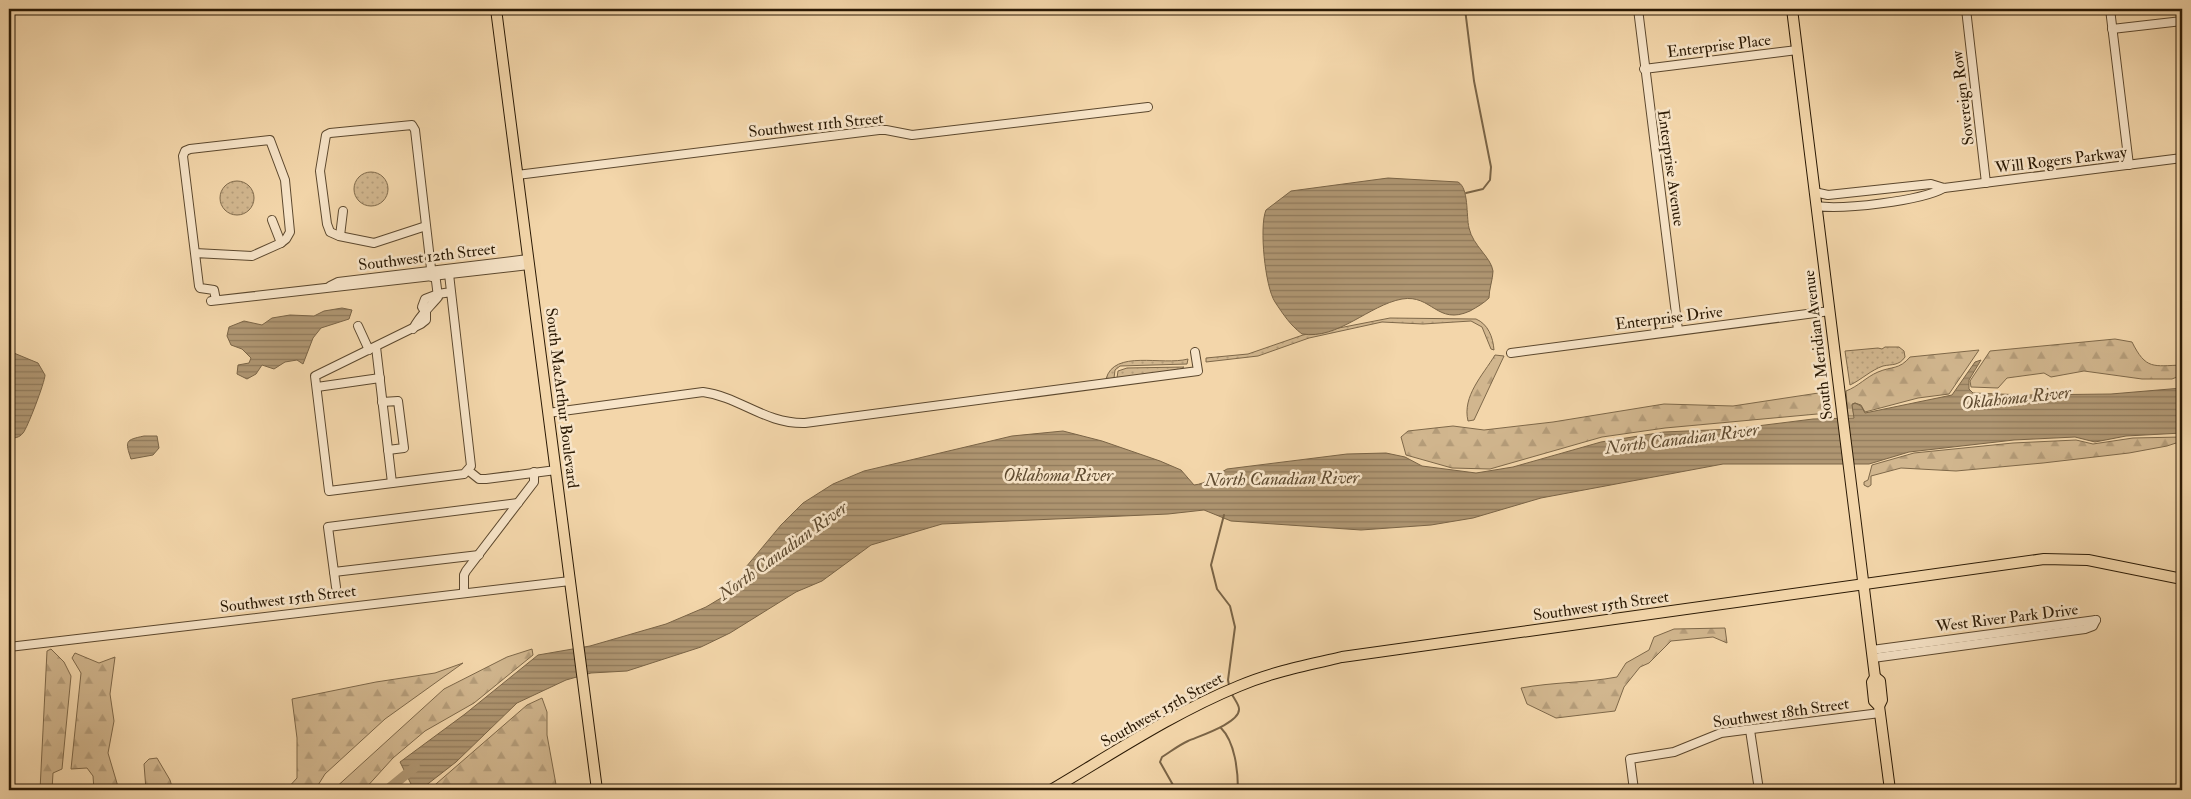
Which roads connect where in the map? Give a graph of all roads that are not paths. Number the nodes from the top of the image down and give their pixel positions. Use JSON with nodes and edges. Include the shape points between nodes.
{"nodes":[{"id":1,"x":496,"y":9,"type":"edge"},
{"id":2,"x":1638,"y":9,"type":"edge"},
{"id":3,"x":1792,"y":9,"type":"edge"},
{"id":4,"x":1966,"y":9,"type":"edge"},
{"id":5,"x":2110,"y":9,"type":"edge"},
{"id":6,"x":2182,"y":21,"type":"edge"},
{"id":7,"x":2112,"y":29,"type":"junction"},
{"id":8,"x":1797,"y":50,"type":"junction"},
{"id":9,"x":1644,"y":69,"type":"junction"},
{"id":10,"x":1148,"y":107,"type":"dead end"},
{"id":11,"x":2182,"y":158,"type":"edge"},
{"id":12,"x":2129,"y":165,"type":"junction"},
{"id":13,"x":518,"y":175,"type":"junction"},
{"id":14,"x":1986,"y":183,"type":"junction"},
{"id":15,"x":1895,"y":187,"type":"junction"},
{"id":16,"x":1944,"y":188,"type":"junction"},
{"id":17,"x":1874,"y":190,"type":"junction"},
{"id":18,"x":1814,"y":192,"type":"junction"},
{"id":19,"x":1896,"y":200,"type":"junction"},
{"id":20,"x":1875,"y":203,"type":"junction"},
{"id":21,"x":1816,"y":206,"type":"junction"},
{"id":22,"x":343,"y":211,"type":"dead end"},
{"id":23,"x":272,"y":220,"type":"dead end"},
{"id":24,"x":426,"y":226,"type":"junction"},
{"id":25,"x":340,"y":236,"type":"junction"},
{"id":26,"x":281,"y":243,"type":"junction"},
{"id":27,"x":195,"y":253,"type":"junction"},
{"id":28,"x":529,"y":262,"type":"junction"},
{"id":29,"x":433,"y":273,"type":"junction"},
{"id":30,"x":449,"y":274,"type":"junction"},
{"id":31,"x":451,"y":292,"type":"junction"},
{"id":32,"x":438,"y":294,"type":"junction"},
{"id":33,"x":1830,"y":311,"type":"junction"},
{"id":34,"x":358,"y":326,"type":"dead end"},
{"id":35,"x":1678,"y":330,"type":"junction"},
{"id":36,"x":373,"y":348,"type":"junction"},
{"id":37,"x":1195,"y":352,"type":"dead end"},
{"id":38,"x":1511,"y":353,"type":"dead end"},
{"id":39,"x":380,"y":378,"type":"junction"},
{"id":40,"x":317,"y":386,"type":"junction"},
{"id":41,"x":382,"y":402,"type":"junction"},
{"id":42,"x":548,"y":413,"type":"junction"},
{"id":43,"x":388,"y":450,"type":"junction"},
{"id":44,"x":470,"y":468,"type":"junction"},
{"id":45,"x":556,"y":470,"type":"junction"},
{"id":46,"x":534,"y":472,"type":"junction"},
{"id":47,"x":392,"y":483,"type":"junction"},
{"id":48,"x":518,"y":503,"type":"junction"},
{"id":49,"x":478,"y":554,"type":"junction"},
{"id":50,"x":334,"y":572,"type":"junction"},
{"id":51,"x":2182,"y":579,"type":"edge"},
{"id":52,"x":570,"y":581,"type":"junction"},
{"id":53,"x":1863,"y":584,"type":"junction"},
{"id":54,"x":336,"y":587,"type":"dead end"},
{"id":55,"x":464,"y":594,"type":"junction"},
{"id":56,"x":2016,"y":634,"type":"junction"},
{"id":57,"x":1912,"y":644,"type":"junction"},
{"id":58,"x":1942,"y":644,"type":"junction"},
{"id":59,"x":9,"y":648,"type":"edge"},
{"id":60,"x":1913,"y":653,"type":"junction"},
{"id":61,"x":1872,"y":654,"type":"junction"},
{"id":62,"x":1879,"y":710,"type":"junction"},
{"id":63,"x":1750,"y":730,"type":"junction"},
{"id":64,"x":597,"y":790,"type":"edge"},
{"id":65,"x":1051,"y":790,"type":"edge"},
{"id":66,"x":1634,"y":790,"type":"edge"},
{"id":67,"x":1758,"y":790,"type":"edge"},
{"id":68,"x":1890,"y":790,"type":"edge"}],
"edges":[{"from":1,"to":13,"type":"main road","name":"South MacArthur Boulevard"},
{"from":2,"to":9,"type":"street","name":"Enterprise Avenue"},
{"from":3,"to":8,"type":"main road","name":"South Meridian Avenue"},
{"from":4,"to":14,"type":"street","name":"Sovereign Row"},
{"from":5,"to":7,"type":"street"},
{"from":6,"to":7,"type":"street"},
{"from":7,"to":12,"type":"street"},
{"from":8,"to":9,"type":"street","name":"Enterprise Place"},
{"from":8,"to":18,"type":"main road","name":"South Meridian Avenue"},
{"from":9,"to":35,"type":"street","name":"Enterprise Avenue"},
{"from":10,"to":13,"type":"street","name":"Southwest 11th Street","via":[[912,135],[878,130]]},
{"from":11,"to":12,"type":"street","name":"Will Rogers Parkway"},
{"from":12,"to":14,"type":"street","name":"Will Rogers Parkway"},
{"from":13,"to":28,"type":"main road","name":"South MacArthur Boulevard"},
{"from":14,"to":16,"type":"street","name":"Will Rogers Parkway"},
{"from":15,"to":16,"type":"street","name":"Will Rogers Parkway","via":[[1931,184]]},
{"from":15,"to":17,"type":"street","name":"Will Rogers Parkway"},
{"from":15,"to":19,"type":"street"},
{"from":16,"to":19,"type":"street","name":"Will Rogers Parkway","via":[[1933,194]]},
{"from":17,"to":18,"type":"street","name":"Will Rogers Parkway","via":[[1828,195]]},
{"from":17,"to":20,"type":"street"},
{"from":18,"to":21,"type":"main road","name":"South Meridian Avenue"},
{"from":19,"to":20,"type":"street","name":"Will Rogers Parkway"},
{"from":20,"to":21,"type":"street","name":"Will Rogers Parkway","via":[[1830,208]]},
{"from":21,"to":33,"type":"main road","name":"South Meridian Avenue"},
{"from":22,"to":25,"type":"street"},
{"from":23,"to":26,"type":"street"},
{"from":24,"to":25,"type":"street","via":[[374,243]]},
{"from":24,"to":25,"type":"street","via":[[414,127],[407,124],[368,128],[330,133],[324,138],[320,172],[327,224],[330,232]]},
{"from":24,"to":29,"type":"street"},
{"from":26,"to":27,"type":"street","via":[[252,256]]},
{"from":26,"to":27,"type":"street","via":[[290,232],[285,180],[270,140],[190,149],[183,156]]},
{"from":27,"to":29,"type":"street","name":"Southwest 12th Street","via":[[199,286],[214,290],[214,300],[330,286],[338,282]]},
{"from":28,"to":29,"type":"street","name":"Southwest 12th Street"},
{"from":28,"to":30,"type":"street","name":"Southwest 12th Street"},
{"from":28,"to":42,"type":"main road","name":"South MacArthur Boulevard"},
{"from":29,"to":30,"type":"street","name":"Southwest 12th Street"},
{"from":29,"to":32,"type":"street"},
{"from":30,"to":31,"type":"street"},
{"from":31,"to":32,"type":"street"},
{"from":31,"to":44,"type":"street","via":[[457,348],[462,356],[460,369]]},
{"from":32,"to":36,"type":"street","via":[[412,329]]},
{"from":33,"to":35,"type":"street","name":"Enterprise Drive"},
{"from":33,"to":53,"type":"main road","name":"South Meridian Avenue"},
{"from":34,"to":36,"type":"street"},
{"from":35,"to":38,"type":"street","name":"Enterprise Drive"},
{"from":36,"to":39,"type":"street"},
{"from":36,"to":40,"type":"street","via":[[316,376]]},
{"from":37,"to":42,"type":"street","via":[[1198,371],[805,423],[782,422],[717,394],[703,392]]},
{"from":39,"to":40,"type":"street"},
{"from":39,"to":41,"type":"street"},
{"from":40,"to":47,"type":"street","via":[[329,491]]},
{"from":41,"to":43,"type":"street"},
{"from":41,"to":43,"type":"street","via":[[398,400],[404,448]]},
{"from":42,"to":45,"type":"main road","name":"South MacArthur Boulevard"},
{"from":43,"to":47,"type":"street"},
{"from":44,"to":46,"type":"street","via":[[486,479]]},
{"from":44,"to":47,"type":"street","via":[[464,474]]},
{"from":45,"to":46,"type":"street"},
{"from":45,"to":52,"type":"main road","name":"South MacArthur Boulevard"},
{"from":46,"to":48,"type":"street","via":[[534,482]]},
{"from":48,"to":49,"type":"street"},
{"from":48,"to":50,"type":"street","via":[[328,527]]},
{"from":49,"to":50,"type":"street"},
{"from":49,"to":55,"type":"street","via":[[464,575]]},
{"from":50,"to":54,"type":"street"},
{"from":51,"to":53,"type":"main road","name":"Southwest 15th Street","via":[[2115,564],[2068,558]]},
{"from":52,"to":55,"type":"street","name":"Southwest 15th Street"},
{"from":52,"to":64,"type":"main road","name":"South MacArthur Boulevard"},
{"from":53,"to":61,"type":"main road","name":"South Meridian Avenue"},
{"from":53,"to":65,"type":"main road","name":"Southwest 15th Street","via":[[1342,657],[1286,669],[1201,703]]},
{"from":55,"to":59,"type":"street","name":"Southwest 15th Street"},
{"from":56,"to":56,"type":"street","name":"West River Park Drive","via":[[2085,629],[2093,626],[2096,620]]},
{"from":56,"to":58,"type":"street","name":"West River Park Drive"},
{"from":57,"to":58,"type":"street","name":"West River Park Drive"},
{"from":57,"to":60,"type":"street"},
{"from":57,"to":61,"type":"street","name":"West River Park Drive"},
{"from":58,"to":60,"type":"street","name":"West River Park Drive"},
{"from":60,"to":61,"type":"street","name":"West River Park Drive"},
{"from":61,"to":62,"type":"main road","name":"South Meridian Avenue","via":[[1874,701]]},
{"from":62,"to":63,"type":"street","name":"Southwest 18th Street"},
{"from":62,"to":68,"type":"main road","name":"South Meridian Avenue"},
{"from":63,"to":66,"type":"street","name":"Southwest 18th Street","via":[[1713,734],[1674,752],[1630,759]]},
{"from":63,"to":67,"type":"street"}]}
